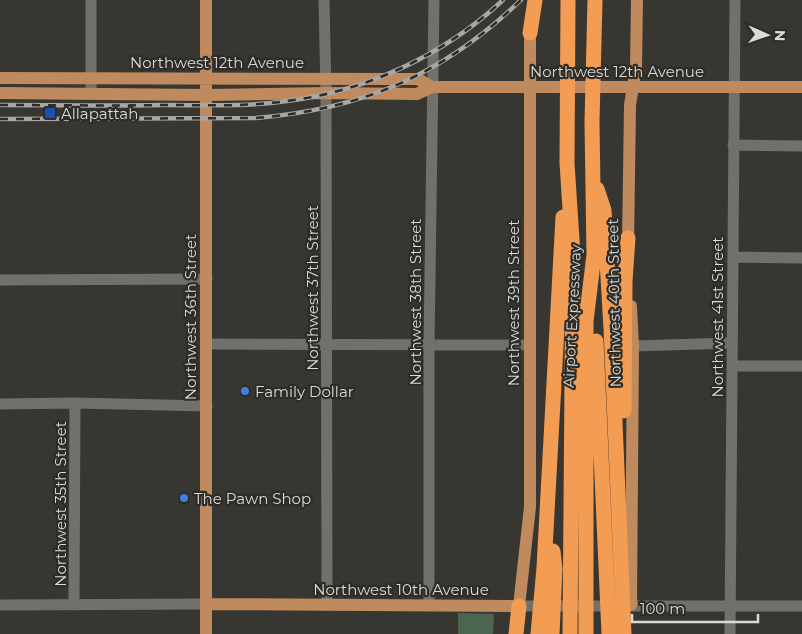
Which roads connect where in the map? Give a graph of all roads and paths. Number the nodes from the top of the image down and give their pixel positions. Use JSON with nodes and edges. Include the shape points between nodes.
{"nodes":[{"id":1,"x":91,"y":0,"type":"edge"},
{"id":2,"x":206,"y":0,"type":"edge"},
{"id":3,"x":324,"y":0,"type":"edge"},
{"id":4,"x":434,"y":0,"type":"edge"},
{"id":5,"x":530,"y":0,"type":"edge"},
{"id":6,"x":535,"y":0,"type":"edge"},
{"id":7,"x":568,"y":0,"type":"edge"},
{"id":8,"x":595,"y":0,"type":"edge"},
{"id":9,"x":637,"y":0,"type":"edge"},
{"id":10,"x":735,"y":0,"type":"edge"},
{"id":11,"x":530,"y":33,"type":"junction"},
{"id":12,"x":91,"y":77,"type":"junction"},
{"id":13,"x":0,"y":78,"type":"edge"},
{"id":14,"x":325,"y":78,"type":"junction"},
{"id":15,"x":206,"y":79,"type":"junction"},
{"id":16,"x":633,"y":86,"type":"junction"},
{"id":17,"x":432,"y":87,"type":"junction"},
{"id":18,"x":530,"y":87,"type":"junction"},
{"id":19,"x":734,"y":87,"type":"junction"},
{"id":20,"x":802,"y":87,"type":"edge"},
{"id":21,"x":0,"y":93,"type":"edge"},
{"id":22,"x":91,"y":93,"type":"junction"},
{"id":23,"x":326,"y":93,"type":"junction"},
{"id":24,"x":206,"y":95,"type":"junction"},
{"id":25,"x":734,"y":145,"type":"junction"},
{"id":26,"x":802,"y":146,"type":"edge"},
{"id":27,"x":567,"y":163,"type":"junction"},
{"id":28,"x":592,"y":173,"type":"junction"},
{"id":29,"x":628,"y":238,"type":"junction"},
{"id":30,"x":594,"y":255,"type":"junction"},
{"id":31,"x":733,"y":257,"type":"junction"},
{"id":32,"x":802,"y":258,"type":"edge"},
{"id":33,"x":206,"y":279,"type":"junction"},
{"id":34,"x":0,"y":280,"type":"edge"},
{"id":35,"x":207,"y":344,"type":"junction"},
{"id":36,"x":732,"y":344,"type":"junction"},
{"id":37,"x":327,"y":345,"type":"junction"},
{"id":38,"x":529,"y":345,"type":"junction"},
{"id":39,"x":429,"y":346,"type":"junction"},
{"id":40,"x":633,"y":346,"type":"junction"},
{"id":41,"x":732,"y":366,"type":"junction"},
{"id":42,"x":802,"y":366,"type":"edge"},
{"id":43,"x":75,"y":403,"type":"junction"},
{"id":44,"x":0,"y":404,"type":"edge"},
{"id":45,"x":207,"y":406,"type":"junction"},
{"id":46,"x":620,"y":540,"type":"junction"},
{"id":47,"x":550,"y":569,"type":"junction"},
{"id":48,"x":614,"y":578,"type":"junction"},
{"id":49,"x":0,"y":604,"type":"edge"},
{"id":50,"x":206,"y":604,"type":"junction"},
{"id":51,"x":74,"y":605,"type":"junction"},
{"id":52,"x":327,"y":605,"type":"junction"},
{"id":53,"x":429,"y":605,"type":"junction"},
{"id":54,"x":519,"y":606,"type":"junction"},
{"id":55,"x":631,"y":606,"type":"junction"},
{"id":56,"x":730,"y":606,"type":"junction"},
{"id":57,"x":802,"y":606,"type":"edge"},
{"id":58,"x":206,"y":634,"type":"edge"},
{"id":59,"x":516,"y":634,"type":"edge"},
{"id":60,"x":538,"y":634,"type":"edge"},
{"id":61,"x":552,"y":634,"type":"edge"},
{"id":62,"x":570,"y":634,"type":"edge"},
{"id":63,"x":586,"y":634,"type":"edge"},
{"id":64,"x":619,"y":634,"type":"edge"},
{"id":65,"x":730,"y":634,"type":"edge"}],
"edges":[{"from":1,"to":12,"type":"street"},
{"from":2,"to":15,"type":"main road","name":"Northwest 36th Street"},
{"from":3,"to":14,"type":"street","name":"Northwest 37th Street"},
{"from":4,"to":17,"type":"street","name":"Northwest 38th Street"},
{"from":5,"to":11,"type":"main road","name":"Northwest 39th Street"},
{"from":6,"to":11,"type":"highway"},
{"from":7,"to":27,"type":"highway","name":"Airport Expressway"},
{"from":8,"to":28,"type":"highway","name":"Airport Expressway"},
{"from":9,"to":16,"type":"main road","name":"Northwest 40th Street"},
{"from":10,"to":19,"type":"street","name":"Northwest 41st Street"},
{"from":11,"to":18,"type":"main road","name":"Northwest 39th Street"},
{"from":12,"to":13,"type":"main road","name":"Northwest 12th Avenue"},
{"from":12,"to":15,"type":"main road","name":"Northwest 12th Avenue"},
{"from":12,"to":22,"type":"street"},
{"from":14,"to":15,"type":"main road","name":"Northwest 12th Avenue"},
{"from":14,"to":17,"type":"main road","name":"Northwest 12th Avenue","via":[[418,80]]},
{"from":14,"to":23,"type":"street","name":"Northwest 37th Street"},
{"from":15,"to":24,"type":"main road","name":"Northwest 36th Street"},
{"from":16,"to":18,"type":"main road","name":"Northwest 12th Avenue"},
{"from":16,"to":19,"type":"main road","name":"Northwest 12th Avenue"},
{"from":16,"to":29,"type":"main road","name":"Northwest 40th Street"},
{"from":17,"to":18,"type":"main road","name":"Northwest 12th Avenue"},
{"from":17,"to":23,"type":"main road","name":"Northwest 12th Avenue","via":[[417,94]]},
{"from":17,"to":39,"type":"street","name":"Northwest 38th Street"},
{"from":18,"to":38,"type":"main road","name":"Northwest 39th Street"},
{"from":19,"to":20,"type":"main road","name":"Northwest 12th Avenue"},
{"from":19,"to":25,"type":"street","name":"Northwest 41st Street"},
{"from":21,"to":22,"type":"main road","name":"Northwest 12th Avenue"},
{"from":22,"to":24,"type":"main road","name":"Northwest 12th Avenue"},
{"from":23,"to":24,"type":"main road","name":"Northwest 12th Avenue"},
{"from":23,"to":37,"type":"street","name":"Northwest 37th Street"},
{"from":24,"to":33,"type":"main road","name":"Northwest 36th Street"},
{"from":25,"to":26,"type":"street"},
{"from":25,"to":31,"type":"street","name":"Northwest 41st Street"},
{"from":27,"to":47,"type":"highway","via":[[548,498]]},
{"from":27,"to":62,"type":"highway","name":"Airport Expressway","via":[[573,255]]},
{"from":28,"to":30,"type":"highway","name":"Airport Expressway"},
{"from":28,"to":46,"type":"highway","via":[[604,210]]},
{"from":29,"to":40,"type":"main road","name":"Northwest 40th Street"},
{"from":29,"to":46,"type":"highway"},
{"from":30,"to":48,"type":"highway"},
{"from":30,"to":63,"type":"highway","name":"Airport Expressway","via":[[586,321]]},
{"from":31,"to":32,"type":"street"},
{"from":31,"to":36,"type":"street","name":"Northwest 41st Street"},
{"from":33,"to":34,"type":"street"},
{"from":33,"to":35,"type":"main road","name":"Northwest 36th Street"},
{"from":35,"to":37,"type":"street"},
{"from":35,"to":45,"type":"main road","name":"Northwest 36th Street"},
{"from":36,"to":40,"type":"street"},
{"from":36,"to":41,"type":"street","name":"Northwest 41st Street"},
{"from":37,"to":39,"type":"street"},
{"from":37,"to":52,"type":"street","name":"Northwest 37th Street"},
{"from":38,"to":39,"type":"street"},
{"from":38,"to":54,"type":"main road","name":"Northwest 39th Street","via":[[530,507]]},
{"from":39,"to":53,"type":"street","name":"Northwest 38th Street"},
{"from":40,"to":55,"type":"main road","name":"Northwest 40th Street"},
{"from":41,"to":42,"type":"street"},
{"from":41,"to":56,"type":"street","name":"Northwest 41st Street"},
{"from":43,"to":44,"type":"street"},
{"from":43,"to":45,"type":"street"},
{"from":43,"to":51,"type":"street","name":"Northwest 35th Street"},
{"from":45,"to":50,"type":"main road","name":"Northwest 36th Street"},
{"from":46,"to":48,"type":"highway"},
{"from":47,"to":60,"type":"highway"},
{"from":47,"to":61,"type":"highway"},
{"from":48,"to":64,"type":"highway"},
{"from":49,"to":51,"type":"street","name":"Northwest 10th Avenue"},
{"from":50,"to":51,"type":"street","name":"Northwest 10th Avenue"},
{"from":50,"to":52,"type":"main road","name":"Northwest 10th Avenue"},
{"from":50,"to":58,"type":"main road","name":"Northwest 36th Street"},
{"from":52,"to":53,"type":"main road","name":"Northwest 10th Avenue"},
{"from":53,"to":54,"type":"main road","name":"Northwest 10th Avenue"},
{"from":54,"to":55,"type":"street","name":"Northwest 10th Avenue"},
{"from":54,"to":59,"type":"highway"},
{"from":55,"to":56,"type":"street","name":"Northwest 10th Avenue"},
{"from":56,"to":57,"type":"street","name":"Northwest 10th Avenue"},
{"from":56,"to":65,"type":"street","name":"Northwest 41st Street"}]}
